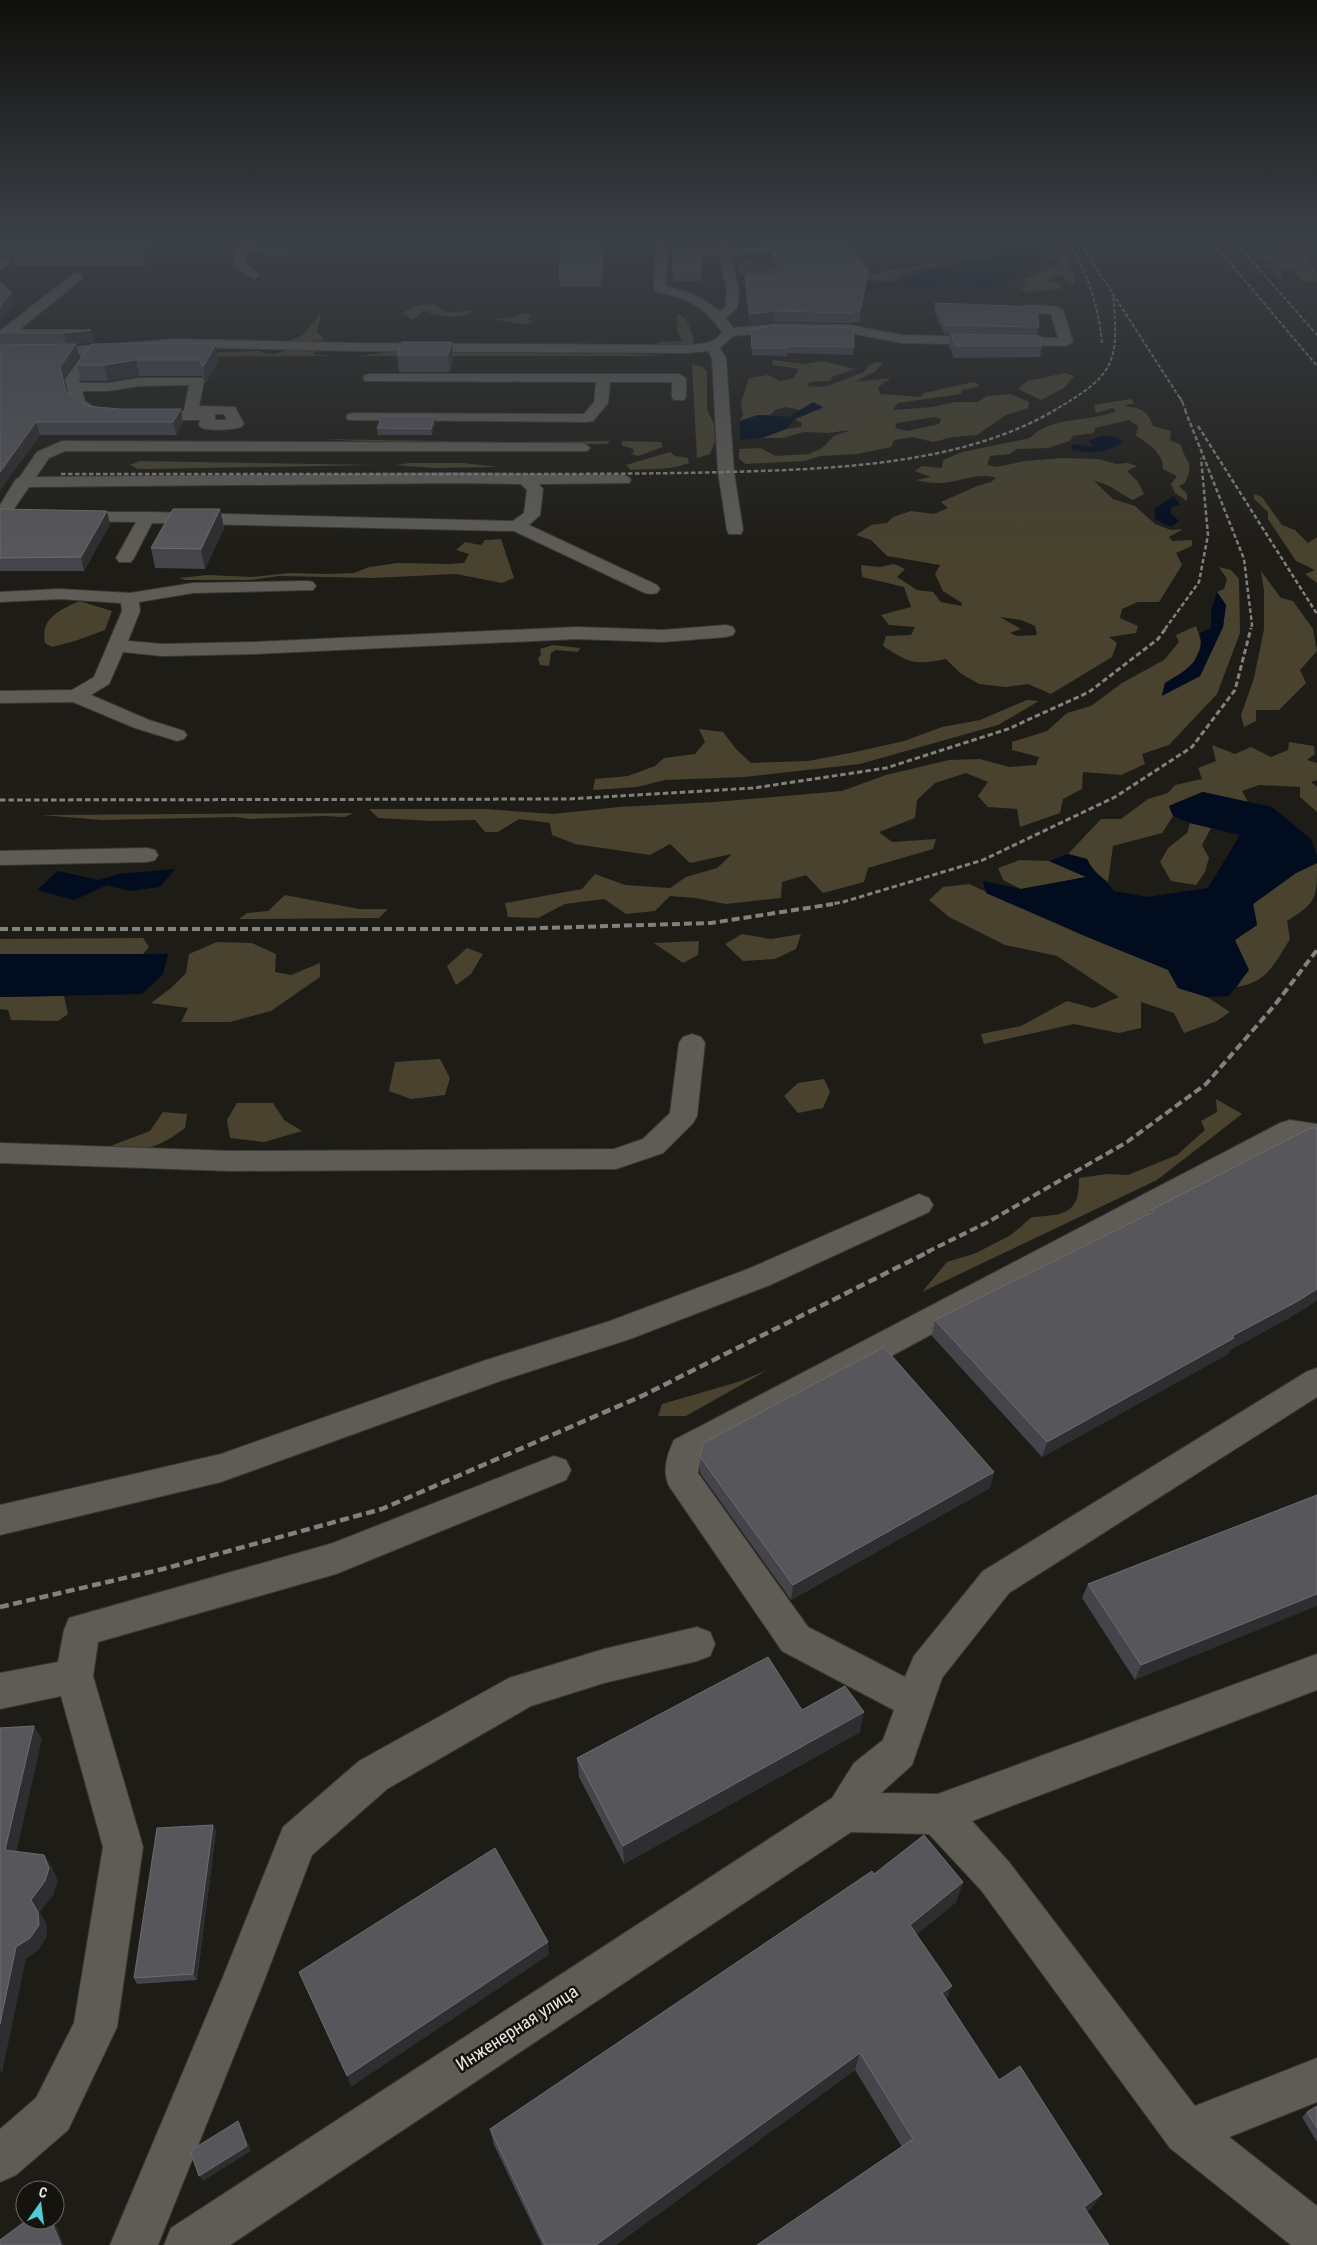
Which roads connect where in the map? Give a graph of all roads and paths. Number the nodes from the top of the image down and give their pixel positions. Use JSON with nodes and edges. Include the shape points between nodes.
{"nodes":[{"id":1,"x":722,"y":343,"type":"edge"},
{"id":2,"x":353,"y":347,"type":"junction"},
{"id":3,"x":713,"y":347,"type":"junction"},
{"id":4,"x":88,"y":350,"type":"junction"},
{"id":5,"x":0,"y":351,"type":"edge"},
{"id":6,"x":370,"y":378,"type":"junction"},
{"id":7,"x":603,"y":380,"type":"junction"},
{"id":8,"x":73,"y":387,"type":"junction"},
{"id":9,"x":679,"y":397,"type":"dead end"},
{"id":10,"x":354,"y":417,"type":"junction"},
{"id":11,"x":347,"y":432,"type":"dead end"},
{"id":12,"x":582,"y":448,"type":"dead end"},
{"id":13,"x":526,"y":480,"type":"junction"},
{"id":14,"x":623,"y":480,"type":"dead end"},
{"id":15,"x":22,"y":482,"type":"junction"},
{"id":16,"x":1,"y":515,"type":"edge"},
{"id":17,"x":21,"y":515,"type":"edge"},
{"id":18,"x":60,"y":516,"type":"edge"},
{"id":19,"x":147,"y":517,"type":"junction"},
{"id":20,"x":517,"y":526,"type":"junction"},
{"id":21,"x":735,"y":530,"type":"dead end"},
{"id":22,"x":125,"y":558,"type":"dead end"},
{"id":23,"x":307,"y":586,"type":"dead end"},
{"id":24,"x":651,"y":588,"type":"dead end"},
{"id":25,"x":0,"y":597,"type":"edge"},
{"id":26,"x":130,"y":598,"type":"junction"},
{"id":27,"x":726,"y":631,"type":"dead end"},
{"id":28,"x":116,"y":646,"type":"junction"},
{"id":29,"x":76,"y":696,"type":"junction"},
{"id":30,"x":0,"y":697,"type":"edge"},
{"id":31,"x":176,"y":734,"type":"dead end"},
{"id":32,"x":147,"y":856,"type":"dead end"},
{"id":33,"x":0,"y":858,"type":"edge"},
{"id":34,"x":692,"y":1043,"type":"dead end"},
{"id":35,"x":1317,"y":1134,"type":"edge"},
{"id":36,"x":0,"y":1153,"type":"edge"},
{"id":37,"x":919,"y":1205,"type":"dead end"},
{"id":38,"x":1317,"y":1381,"type":"edge"},
{"id":39,"x":554,"y":1470,"type":"dead end"},
{"id":40,"x":0,"y":1520,"type":"edge"},
{"id":41,"x":697,"y":1644,"type":"dead end"},
{"id":42,"x":1317,"y":1672,"type":"edge"},
{"id":43,"x":74,"y":1676,"type":"junction"},
{"id":44,"x":0,"y":1691,"type":"edge"},
{"id":45,"x":915,"y":1701,"type":"junction"},
{"id":46,"x":846,"y":1812,"type":"junction"},
{"id":47,"x":938,"y":1814,"type":"junction"},
{"id":48,"x":1317,"y":2080,"type":"edge"},
{"id":49,"x":1186,"y":2132,"type":"junction"},
{"id":50,"x":0,"y":2158,"type":"edge"},
{"id":51,"x":1317,"y":2236,"type":"edge"},
{"id":52,"x":134,"y":2245,"type":"edge"},
{"id":53,"x":188,"y":2245,"type":"edge"}],
"edges":[{"from":1,"to":3,"type":"street"},
{"from":2,"to":3,"type":"street"},
{"from":2,"to":4,"type":"street","via":[[176,343]]},
{"from":2,"to":6,"type":"street","via":[[347,357]]},
{"from":3,"to":21,"type":"street","via":[[719,358],[726,472]]},
{"from":4,"to":5,"type":"street"},
{"from":4,"to":8,"type":"street","via":[[87,359],[72,379]]},
{"from":6,"to":7,"type":"street","via":[[553,377]]},
{"from":6,"to":10,"type":"street"},
{"from":7,"to":9,"type":"street","via":[[679,378]]},
{"from":7,"to":10,"type":"street","via":[[601,403],[588,418]]},
{"from":8,"to":8,"type":"street","via":[[78,403],[94,414],[208,415],[207,425],[236,424],[230,410],[191,410],[197,382]]},
{"from":10,"to":11,"type":"street"},
{"from":12,"to":15,"type":"street","via":[[62,446],[43,455]]},
{"from":13,"to":14,"type":"street"},
{"from":13,"to":15,"type":"street"},
{"from":13,"to":20,"type":"street","via":[[536,489],[532,515]]},
{"from":15,"to":16,"type":"street"},
{"from":16,"to":17,"type":"street"},
{"from":18,"to":19,"type":"street"},
{"from":19,"to":20,"type":"street"},
{"from":19,"to":22,"type":"street"},
{"from":20,"to":24,"type":"street"},
{"from":23,"to":26,"type":"street","via":[[193,588]]},
{"from":25,"to":26,"type":"street","via":[[60,594]]},
{"from":26,"to":28,"type":"street","via":[[131,611]]},
{"from":27,"to":28,"type":"street","via":[[663,636],[577,633],[487,636],[245,649],[162,650]]},
{"from":28,"to":29,"type":"street","via":[[102,680]]},
{"from":29,"to":30,"type":"street"},
{"from":29,"to":31,"type":"street","via":[[142,724]]},
{"from":32,"to":33,"type":"street"},
{"from":34,"to":36,"type":"street","via":[[683,1116],[653,1146],[616,1159],[240,1162],[101,1160]]},
{"from":35,"to":45,"type":"street","via":[[1290,1130],[686,1450],[680,1476],[795,1639]]},
{"from":37,"to":40,"type":"street","via":[[759,1277],[619,1330],[494,1370],[221,1468]]},
{"from":38,"to":45,"type":"street","via":[[996,1582],[927,1668]]},
{"from":39,"to":43,"type":"street","via":[[336,1558],[82,1630]]},
{"from":41,"to":52,"type":"street","via":[[604,1666],[522,1691],[373,1775],[297,1840],[243,1981]]},
{"from":42,"to":47,"type":"street"},
{"from":43,"to":44,"type":"street"},
{"from":43,"to":50,"type":"street","via":[[123,1848],[97,2018],[52,2114]]},
{"from":45,"to":46,"type":"street","via":[[898,1752],[868,1777]]},
{"from":46,"to":47,"type":"street"},
{"from":46,"to":53,"type":"street","name":"Инженерная улица"},
{"from":47,"to":49,"type":"street","via":[[995,1876]]},
{"from":48,"to":49,"type":"street"},
{"from":49,"to":51,"type":"street"}]}
